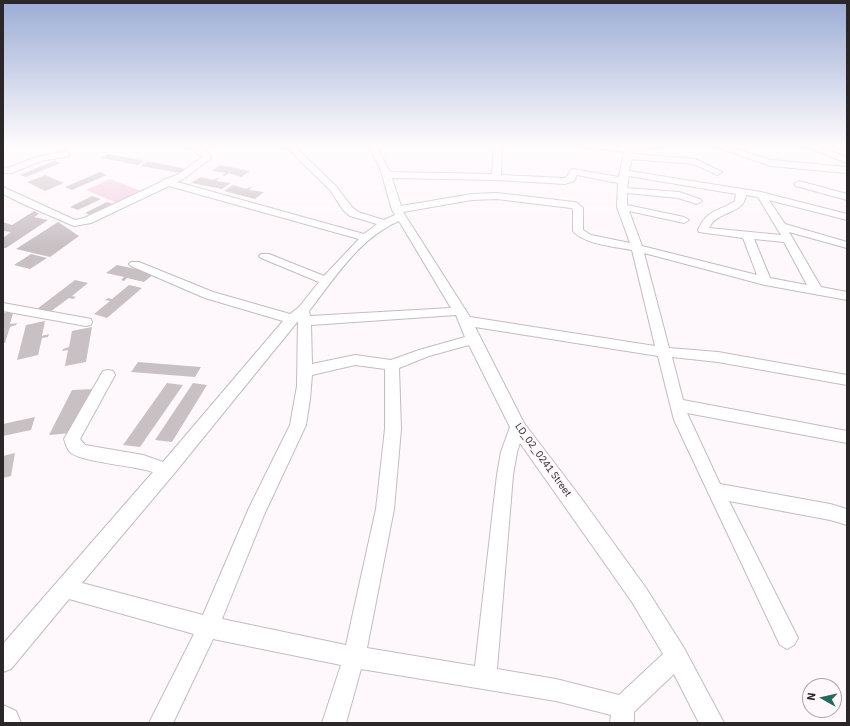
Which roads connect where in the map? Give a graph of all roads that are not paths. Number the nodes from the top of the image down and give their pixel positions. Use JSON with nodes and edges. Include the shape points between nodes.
{"nodes":[{"id":1,"x":174,"y":179,"type":"edge"},
{"id":2,"x":323,"y":179,"type":"edge"},
{"id":3,"x":388,"y":179,"type":"edge"},
{"id":4,"x":528,"y":179,"type":"edge"},
{"id":5,"x":571,"y":179,"type":"edge"},
{"id":6,"x":613,"y":179,"type":"edge"},
{"id":7,"x":624,"y":181,"type":"junction"},
{"id":8,"x":166,"y":182,"type":"junction"},
{"id":9,"x":799,"y":184,"type":"dead end"},
{"id":10,"x":3,"y":190,"type":"edge"},
{"id":11,"x":741,"y":192,"type":"junction"},
{"id":12,"x":761,"y":195,"type":"junction"},
{"id":13,"x":847,"y":197,"type":"edge"},
{"id":14,"x":697,"y":201,"type":"dead end"},
{"id":15,"x":622,"y":207,"type":"junction"},
{"id":16,"x":399,"y":213,"type":"junction"},
{"id":17,"x":847,"y":217,"type":"edge"},
{"id":18,"x":684,"y":220,"type":"dead end"},
{"id":19,"x":384,"y":222,"type":"junction"},
{"id":20,"x":781,"y":226,"type":"junction"},
{"id":21,"x":747,"y":235,"type":"junction"},
{"id":22,"x":365,"y":237,"type":"junction"},
{"id":23,"x":787,"y":239,"type":"junction"},
{"id":24,"x":847,"y":245,"type":"edge"},
{"id":25,"x":637,"y":248,"type":"junction"},
{"id":26,"x":265,"y":256,"type":"dead end"},
{"id":27,"x":135,"y":264,"type":"dead end"},
{"id":28,"x":327,"y":281,"type":"junction"},
{"id":29,"x":766,"y":281,"type":"junction"},
{"id":30,"x":816,"y":290,"type":"junction"},
{"id":31,"x":847,"y":296,"type":"edge"},
{"id":32,"x":3,"y":307,"type":"edge"},
{"id":33,"x":299,"y":316,"type":"junction"},
{"id":34,"x":463,"y":316,"type":"junction"},
{"id":35,"x":86,"y":322,"type":"dead end"},
{"id":36,"x":473,"y":339,"type":"junction"},
{"id":37,"x":664,"y":351,"type":"junction"},
{"id":38,"x":392,"y":365,"type":"junction"},
{"id":39,"x":305,"y":371,"type":"junction"},
{"id":40,"x":108,"y":375,"type":"dead end"},
{"id":41,"x":847,"y":380,"type":"edge"},
{"id":42,"x":677,"y":405,"type":"junction"},
{"id":43,"x":518,"y":427,"type":"junction"},
{"id":44,"x":847,"y":437,"type":"edge"},
{"id":45,"x":167,"y":470,"type":"junction"},
{"id":46,"x":716,"y":490,"type":"junction"},
{"id":47,"x":847,"y":517,"type":"edge"},
{"id":48,"x":64,"y":588,"type":"junction"},
{"id":49,"x":208,"y":627,"type":"junction"},
{"id":50,"x":787,"y":638,"type":"dead end"},
{"id":51,"x":676,"y":656,"type":"junction"},
{"id":52,"x":354,"y":657,"type":"junction"},
{"id":53,"x":3,"y":661,"type":"edge"},
{"id":54,"x":484,"y":678,"type":"junction"},
{"id":55,"x":623,"y":715,"type":"edge"},
{"id":56,"x":161,"y":723,"type":"edge"},
{"id":57,"x":334,"y":723,"type":"edge"},
{"id":58,"x":712,"y":723,"type":"edge"}],
"edges":[{"from":1,"to":8,"type":"street"},
{"from":2,"to":19,"type":"street","via":[[354,214]]},
{"from":3,"to":16,"type":"street","name":"LD_02_0241 Street"},
{"from":4,"to":5,"type":"street","via":[[565,181]]},
{"from":6,"to":7,"type":"street"},
{"from":7,"to":11,"type":"street"},
{"from":7,"to":14,"type":"street"},
{"from":7,"to":15,"type":"street"},
{"from":8,"to":10,"type":"street","via":[[79,223]]},
{"from":8,"to":22,"type":"street"},
{"from":9,"to":13,"type":"street"},
{"from":11,"to":12,"type":"street"},
{"from":11,"to":21,"type":"street","via":[[741,201],[717,212],[704,230]]},
{"from":12,"to":17,"type":"street"},
{"from":12,"to":20,"type":"street"},
{"from":15,"to":18,"type":"street"},
{"from":15,"to":25,"type":"street"},
{"from":16,"to":19,"type":"street"},
{"from":16,"to":25,"type":"street","via":[[472,197],[498,196],[574,205],[578,208],[578,231],[581,234]]},
{"from":16,"to":34,"type":"street","name":"LD_02_0241 Street"},
{"from":19,"to":22,"type":"street"},
{"from":20,"to":23,"type":"street"},
{"from":20,"to":24,"type":"street"},
{"from":21,"to":23,"type":"street"},
{"from":21,"to":29,"type":"street"},
{"from":22,"to":28,"type":"street"},
{"from":23,"to":30,"type":"street"},
{"from":25,"to":29,"type":"street"},
{"from":25,"to":37,"type":"street"},
{"from":26,"to":28,"type":"street"},
{"from":27,"to":33,"type":"street","via":[[209,294]]},
{"from":28,"to":33,"type":"street"},
{"from":29,"to":30,"type":"street"},
{"from":30,"to":31,"type":"street"},
{"from":32,"to":35,"type":"street"},
{"from":33,"to":34,"type":"street"},
{"from":33,"to":39,"type":"street"},
{"from":33,"to":45,"type":"street"},
{"from":34,"to":36,"type":"street","name":"LD_02_0241 Street"},
{"from":34,"to":37,"type":"street","via":[[643,350]]},
{"from":36,"to":38,"type":"street"},
{"from":36,"to":43,"type":"street","name":"LD_02_0241 Street"},
{"from":37,"to":41,"type":"street","via":[[718,357]]},
{"from":37,"to":42,"type":"street"},
{"from":38,"to":39,"type":"street","via":[[355,360]]},
{"from":38,"to":52,"type":"street","via":[[393,429],[385,509]]},
{"from":39,"to":49,"type":"street","via":[[298,425],[255,514]]},
{"from":40,"to":45,"type":"street","via":[[72,439],[75,447],[80,451],[143,462]]},
{"from":42,"to":44,"type":"street"},
{"from":42,"to":46,"type":"street"},
{"from":43,"to":51,"type":"street","name":"LD_02_0241 Street","via":[[639,595]]},
{"from":43,"to":54,"type":"street","via":[[509,452],[505,475]]},
{"from":45,"to":48,"type":"street"},
{"from":46,"to":47,"type":"street"},
{"from":46,"to":50,"type":"street"},
{"from":48,"to":49,"type":"street"},
{"from":48,"to":53,"type":"street"},
{"from":49,"to":52,"type":"street"},
{"from":49,"to":56,"type":"street"},
{"from":51,"to":55,"type":"street"},
{"from":51,"to":58,"type":"street","name":"LD_02_0241 Street"},
{"from":52,"to":54,"type":"street"},
{"from":52,"to":57,"type":"street"},
{"from":54,"to":55,"type":"street","via":[[556,690]]}]}
